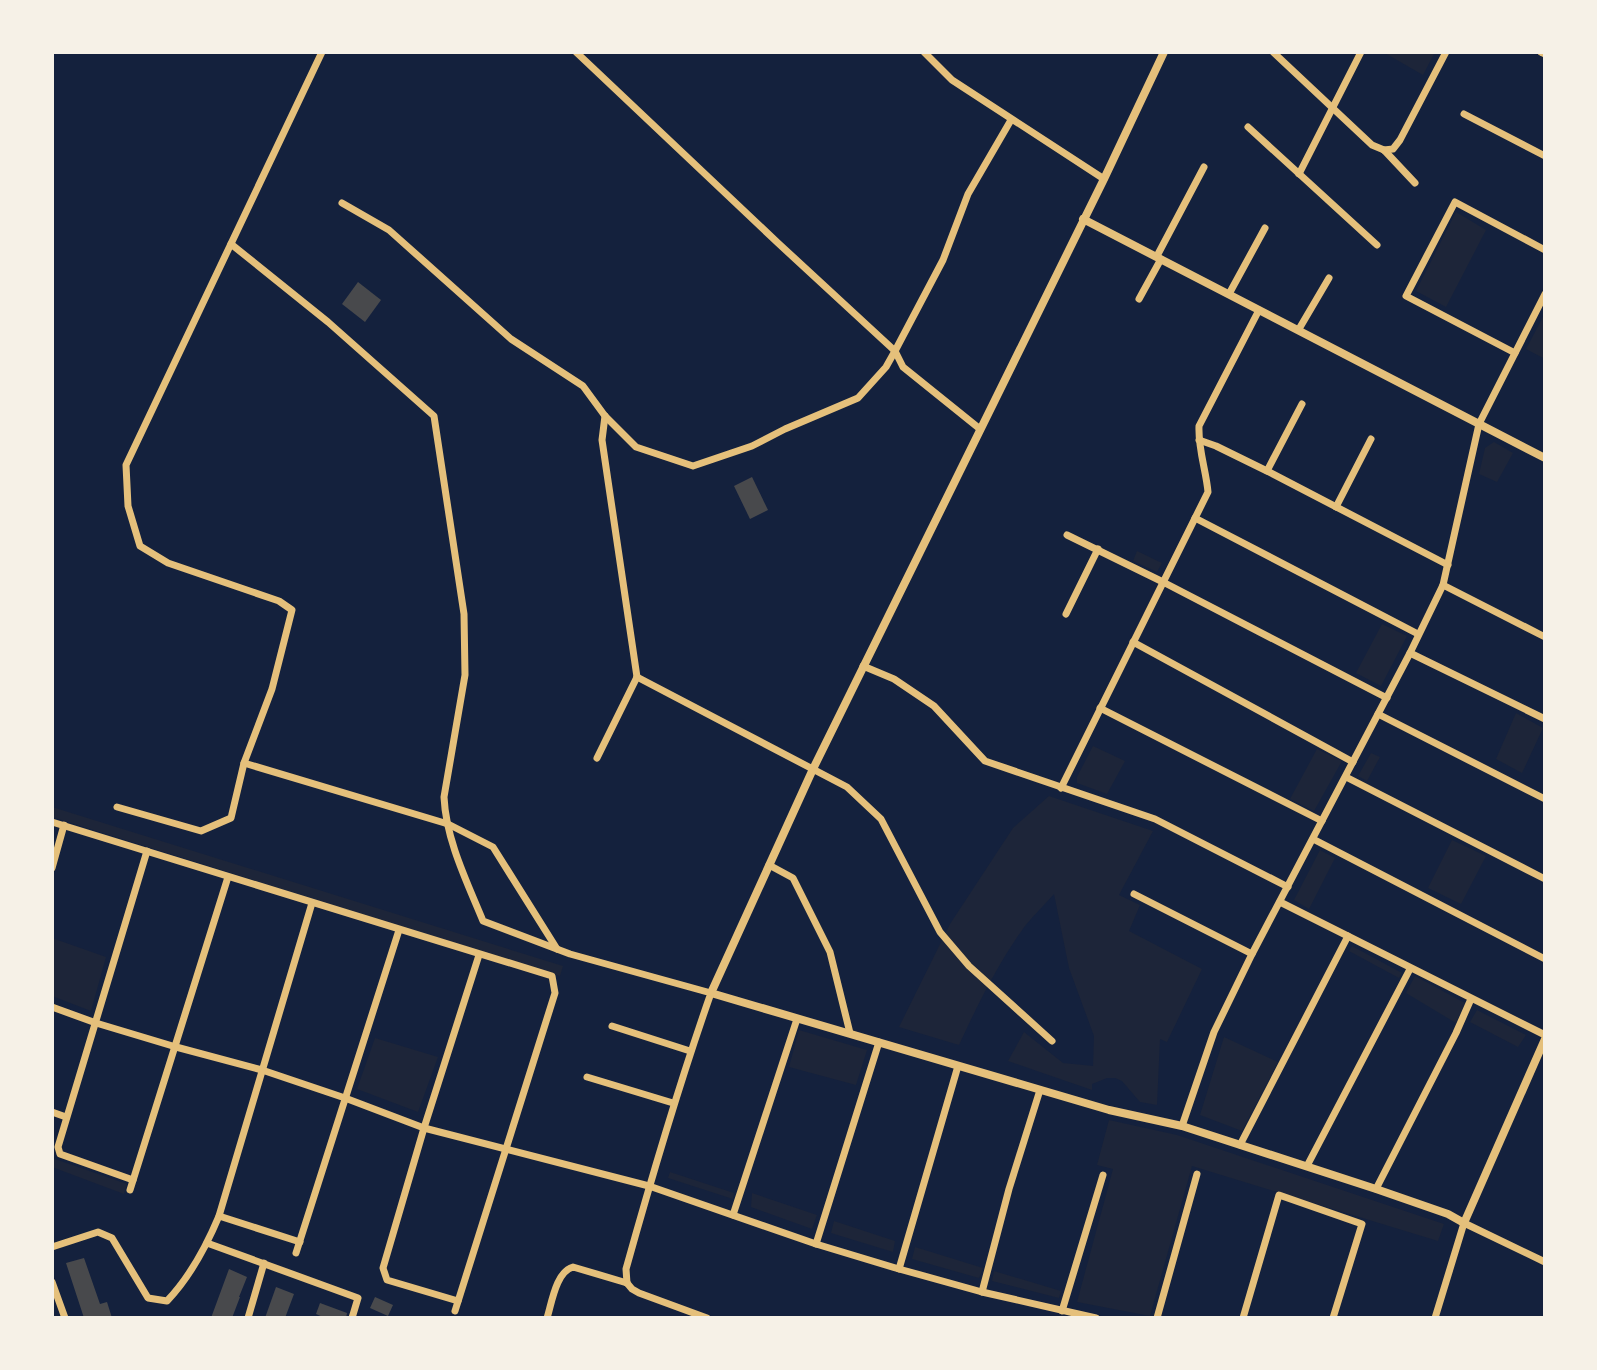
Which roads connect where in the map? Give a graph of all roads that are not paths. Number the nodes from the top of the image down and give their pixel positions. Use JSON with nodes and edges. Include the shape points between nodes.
{"nodes":[{"id":1,"x":322,"y":52,"type":"edge"},
{"id":2,"x":576,"y":52,"type":"edge"},
{"id":3,"x":924,"y":52,"type":"edge"},
{"id":4,"x":1164,"y":52,"type":"edge"},
{"id":5,"x":1273,"y":52,"type":"edge"},
{"id":6,"x":1361,"y":52,"type":"edge"},
{"id":7,"x":1446,"y":52,"type":"edge"},
{"id":8,"x":1332,"y":107,"type":"junction"},
{"id":9,"x":1464,"y":114,"type":"dead end"},
{"id":10,"x":1011,"y":120,"type":"junction"},
{"id":11,"x":1248,"y":127,"type":"dead end"},
{"id":12,"x":1384,"y":150,"type":"junction"},
{"id":13,"x":1545,"y":156,"type":"edge"},
{"id":14,"x":1204,"y":167,"type":"dead end"},
{"id":15,"x":1299,"y":174,"type":"junction"},
{"id":16,"x":1104,"y":179,"type":"junction"},
{"id":17,"x":1415,"y":183,"type":"dead end"},
{"id":18,"x":342,"y":203,"type":"dead end"},
{"id":19,"x":1083,"y":219,"type":"junction"},
{"id":20,"x":1265,"y":228,"type":"dead end"},
{"id":21,"x":231,"y":244,"type":"junction"},
{"id":22,"x":1377,"y":245,"type":"dead end"},
{"id":23,"x":1545,"y":250,"type":"edge"},
{"id":24,"x":1159,"y":257,"type":"junction"},
{"id":25,"x":1329,"y":278,"type":"dead end"},
{"id":26,"x":1229,"y":294,"type":"junction"},
{"id":27,"x":1545,"y":294,"type":"edge"},
{"id":28,"x":1139,"y":299,"type":"dead end"},
{"id":29,"x":1259,"y":310,"type":"junction"},
{"id":30,"x":1299,"y":329,"type":"junction"},
{"id":31,"x":895,"y":351,"type":"junction"},
{"id":32,"x":1515,"y":353,"type":"junction"},
{"id":33,"x":1302,"y":404,"type":"dead end"},
{"id":34,"x":605,"y":416,"type":"junction"},
{"id":35,"x":1479,"y":424,"type":"junction"},
{"id":36,"x":980,"y":429,"type":"junction"},
{"id":37,"x":1371,"y":439,"type":"dead end"},
{"id":38,"x":1199,"y":440,"type":"junction"},
{"id":39,"x":1545,"y":458,"type":"edge"},
{"id":40,"x":1267,"y":471,"type":"junction"},
{"id":41,"x":1336,"y":507,"type":"junction"},
{"id":42,"x":1195,"y":518,"type":"junction"},
{"id":43,"x":1067,"y":535,"type":"dead end"},
{"id":44,"x":1098,"y":549,"type":"junction"},
{"id":45,"x":1448,"y":565,"type":"junction"},
{"id":46,"x":1163,"y":582,"type":"junction"},
{"id":47,"x":1443,"y":585,"type":"junction"},
{"id":48,"x":1066,"y":614,"type":"dead end"},
{"id":49,"x":1418,"y":634,"type":"junction"},
{"id":50,"x":1545,"y":637,"type":"edge"},
{"id":51,"x":1133,"y":642,"type":"junction"},
{"id":52,"x":1410,"y":653,"type":"junction"},
{"id":53,"x":863,"y":666,"type":"junction"},
{"id":54,"x":637,"y":677,"type":"junction"},
{"id":55,"x":1387,"y":698,"type":"junction"},
{"id":56,"x":1100,"y":708,"type":"junction"},
{"id":57,"x":1378,"y":714,"type":"junction"},
{"id":58,"x":1545,"y":719,"type":"edge"},
{"id":59,"x":597,"y":758,"type":"dead end"},
{"id":60,"x":1353,"y":762,"type":"junction"},
{"id":61,"x":244,"y":763,"type":"junction"},
{"id":62,"x":813,"y":769,"type":"junction"},
{"id":63,"x":1346,"y":777,"type":"junction"},
{"id":64,"x":1061,"y":788,"type":"junction"},
{"id":65,"x":1545,"y":799,"type":"edge"},
{"id":66,"x":117,"y":807,"type":"dead end"},
{"id":67,"x":1322,"y":821,"type":"junction"},
{"id":68,"x":52,"y":822,"type":"edge"},
{"id":69,"x":448,"y":824,"type":"junction"},
{"id":70,"x":64,"y":825,"type":"junction"},
{"id":71,"x":1313,"y":839,"type":"junction"},
{"id":72,"x":147,"y":851,"type":"junction"},
{"id":73,"x":769,"y":865,"type":"junction"},
{"id":74,"x":52,"y":868,"type":"edge"},
{"id":75,"x":228,"y":877,"type":"junction"},
{"id":76,"x":1545,"y":879,"type":"edge"},
{"id":77,"x":1288,"y":887,"type":"junction"},
{"id":78,"x":1134,"y":894,"type":"dead end"},
{"id":79,"x":1280,"y":902,"type":"junction"},
{"id":80,"x":312,"y":903,"type":"junction"},
{"id":81,"x":399,"y":930,"type":"junction"},
{"id":82,"x":1348,"y":936,"type":"junction"},
{"id":83,"x":557,"y":949,"type":"junction"},
{"id":84,"x":1252,"y":954,"type":"junction"},
{"id":85,"x":479,"y":955,"type":"junction"},
{"id":86,"x":1545,"y":959,"type":"edge"},
{"id":87,"x":1410,"y":969,"type":"junction"},
{"id":88,"x":711,"y":993,"type":"junction"},
{"id":89,"x":1471,"y":999,"type":"junction"},
{"id":90,"x":52,"y":1007,"type":"edge"},
{"id":91,"x":797,"y":1019,"type":"junction"},
{"id":92,"x":96,"y":1023,"type":"junction"},
{"id":93,"x":612,"y":1026,"type":"dead end"},
{"id":94,"x":850,"y":1033,"type":"junction"},
{"id":95,"x":1545,"y":1037,"type":"edge"},
{"id":96,"x":1052,"y":1041,"type":"dead end"},
{"id":97,"x":879,"y":1042,"type":"junction"},
{"id":98,"x":176,"y":1047,"type":"junction"},
{"id":99,"x":690,"y":1051,"type":"junction"},
{"id":100,"x":958,"y":1066,"type":"junction"},
{"id":101,"x":262,"y":1070,"type":"junction"},
{"id":102,"x":587,"y":1077,"type":"dead end"},
{"id":103,"x":1040,"y":1090,"type":"junction"},
{"id":104,"x":345,"y":1098,"type":"junction"},
{"id":105,"x":673,"y":1103,"type":"junction"},
{"id":106,"x":52,"y":1112,"type":"edge"},
{"id":107,"x":66,"y":1117,"type":"junction"},
{"id":108,"x":1182,"y":1126,"type":"junction"},
{"id":109,"x":424,"y":1128,"type":"junction"},
{"id":110,"x":1240,"y":1145,"type":"junction"},
{"id":111,"x":506,"y":1150,"type":"junction"},
{"id":112,"x":1307,"y":1166,"type":"junction"},
{"id":113,"x":1197,"y":1174,"type":"dead end"},
{"id":114,"x":1103,"y":1175,"type":"dead end"},
{"id":115,"x":133,"y":1180,"type":"junction"},
{"id":116,"x":649,"y":1186,"type":"junction"},
{"id":117,"x":1376,"y":1189,"type":"junction"},
{"id":118,"x":130,"y":1190,"type":"dead end"},
{"id":119,"x":733,"y":1215,"type":"junction"},
{"id":120,"x":219,"y":1216,"type":"junction"},
{"id":121,"x":1464,"y":1223,"type":"junction"},
{"id":122,"x":300,"y":1242,"type":"junction"},
{"id":123,"x":207,"y":1243,"type":"junction"},
{"id":124,"x":816,"y":1244,"type":"junction"},
{"id":125,"x":52,"y":1247,"type":"edge"},
{"id":126,"x":296,"y":1253,"type":"dead end"},
{"id":127,"x":1545,"y":1262,"type":"edge"},
{"id":128,"x":264,"y":1263,"type":"junction"},
{"id":129,"x":899,"y":1269,"type":"junction"},
{"id":130,"x":52,"y":1282,"type":"edge"},
{"id":131,"x":627,"y":1283,"type":"junction"},
{"id":132,"x":982,"y":1292,"type":"junction"},
{"id":133,"x":458,"y":1301,"type":"junction"},
{"id":134,"x":455,"y":1311,"type":"dead end"},
{"id":135,"x":1062,"y":1311,"type":"junction"},
{"id":136,"x":1438,"y":1317,"type":"edge"},
{"id":137,"x":65,"y":1318,"type":"edge"},
{"id":138,"x":248,"y":1318,"type":"edge"},
{"id":139,"x":352,"y":1318,"type":"edge"},
{"id":140,"x":547,"y":1318,"type":"edge"},
{"id":141,"x":707,"y":1318,"type":"edge"},
{"id":142,"x":1096,"y":1318,"type":"edge"},
{"id":143,"x":1157,"y":1318,"type":"edge"},
{"id":144,"x":1243,"y":1318,"type":"edge"},
{"id":145,"x":1333,"y":1318,"type":"edge"}],
"edges":[{"from":1,"to":21,"type":"street"},
{"from":2,"to":31,"type":"street"},
{"from":3,"to":10,"type":"street","via":[[952,80]]},
{"from":4,"to":16,"type":"street"},
{"from":5,"to":8,"type":"street"},
{"from":6,"to":8,"type":"street"},
{"from":7,"to":12,"type":"street","via":[[1400,140]]},
{"from":8,"to":12,"type":"street"},
{"from":8,"to":15,"type":"street"},
{"from":9,"to":13,"type":"street"},
{"from":10,"to":16,"type":"street"},
{"from":10,"to":31,"type":"street","via":[[968,194],[943,260]]},
{"from":11,"to":15,"type":"street"},
{"from":12,"to":17,"type":"street"},
{"from":14,"to":24,"type":"street"},
{"from":15,"to":22,"type":"street"},
{"from":16,"to":19,"type":"street"},
{"from":18,"to":34,"type":"street","via":[[389,230],[511,339],[583,386]]},
{"from":19,"to":24,"type":"street"},
{"from":19,"to":36,"type":"street"},
{"from":20,"to":26,"type":"street"},
{"from":21,"to":61,"type":"street","via":[[126,465],[128,506],[140,546],[168,563],[292,610],[272,689]]},
{"from":21,"to":69,"type":"street","via":[[434,416],[464,614],[465,675],[444,797]]},
{"from":23,"to":32,"type":"street","via":[[1455,202],[1406,296]]},
{"from":24,"to":26,"type":"street"},
{"from":24,"to":28,"type":"street"},
{"from":25,"to":30,"type":"street"},
{"from":26,"to":29,"type":"street"},
{"from":27,"to":32,"type":"street"},
{"from":29,"to":30,"type":"street"},
{"from":29,"to":38,"type":"street","via":[[1199,426]]},
{"from":30,"to":35,"type":"street"},
{"from":31,"to":34,"type":"street","via":[[858,398],[693,466],[636,447]]},
{"from":31,"to":36,"type":"street","via":[[903,367]]},
{"from":32,"to":35,"type":"street"},
{"from":33,"to":40,"type":"street"},
{"from":34,"to":54,"type":"street","via":[[602,440]]},
{"from":35,"to":39,"type":"street"},
{"from":35,"to":45,"type":"street"},
{"from":36,"to":53,"type":"street"},
{"from":37,"to":41,"type":"street"},
{"from":38,"to":40,"type":"street"},
{"from":38,"to":42,"type":"street","via":[[1208,492]]},
{"from":40,"to":41,"type":"street"},
{"from":41,"to":45,"type":"street"},
{"from":42,"to":46,"type":"street"},
{"from":42,"to":49,"type":"street"},
{"from":43,"to":44,"type":"street"},
{"from":44,"to":46,"type":"street"},
{"from":44,"to":48,"type":"street"},
{"from":45,"to":47,"type":"street"},
{"from":46,"to":51,"type":"street"},
{"from":46,"to":55,"type":"street"},
{"from":47,"to":49,"type":"street"},
{"from":47,"to":50,"type":"street"},
{"from":49,"to":52,"type":"street"},
{"from":51,"to":56,"type":"street"},
{"from":51,"to":60,"type":"street"},
{"from":52,"to":55,"type":"street"},
{"from":52,"to":58,"type":"street"},
{"from":53,"to":62,"type":"street"},
{"from":53,"to":64,"type":"street","via":[[934,706],[985,761]]},
{"from":54,"to":59,"type":"street"},
{"from":54,"to":62,"type":"street"},
{"from":55,"to":57,"type":"street"},
{"from":56,"to":64,"type":"street"},
{"from":56,"to":67,"type":"street"},
{"from":57,"to":60,"type":"street"},
{"from":57,"to":65,"type":"street"},
{"from":60,"to":63,"type":"street"},
{"from":61,"to":66,"type":"street","via":[[231,818],[201,831]]},
{"from":61,"to":69,"type":"street"},
{"from":62,"to":73,"type":"street"},
{"from":62,"to":96,"type":"street","via":[[847,787],[881,819],[940,932],[969,966]]},
{"from":63,"to":67,"type":"street"},
{"from":63,"to":76,"type":"street"},
{"from":64,"to":77,"type":"street","via":[[1155,819]]},
{"from":67,"to":71,"type":"street"},
{"from":68,"to":70,"type":"street"},
{"from":69,"to":83,"type":"street","via":[[493,847]]},
{"from":69,"to":83,"type":"street","via":[[483,921]]},
{"from":70,"to":72,"type":"street"},
{"from":70,"to":74,"type":"street"},
{"from":71,"to":77,"type":"street"},
{"from":71,"to":86,"type":"street"},
{"from":72,"to":75,"type":"street"},
{"from":72,"to":92,"type":"street"},
{"from":73,"to":88,"type":"street"},
{"from":73,"to":94,"type":"street","via":[[793,878],[830,952]]},
{"from":75,"to":80,"type":"street"},
{"from":75,"to":98,"type":"street"},
{"from":77,"to":79,"type":"street"},
{"from":78,"to":84,"type":"street"},
{"from":79,"to":82,"type":"street"},
{"from":79,"to":84,"type":"street"},
{"from":80,"to":81,"type":"street"},
{"from":80,"to":101,"type":"street"},
{"from":81,"to":85,"type":"street"},
{"from":81,"to":104,"type":"street"},
{"from":82,"to":87,"type":"street"},
{"from":82,"to":110,"type":"street"},
{"from":83,"to":88,"type":"street"},
{"from":84,"to":108,"type":"street","via":[[1214,1032]]},
{"from":85,"to":109,"type":"street"},
{"from":85,"to":111,"type":"street","via":[[552,976],[555,993]]},
{"from":87,"to":89,"type":"street"},
{"from":87,"to":112,"type":"street"},
{"from":88,"to":91,"type":"street"},
{"from":88,"to":99,"type":"street"},
{"from":89,"to":95,"type":"street"},
{"from":89,"to":117,"type":"street"},
{"from":90,"to":92,"type":"street"},
{"from":91,"to":94,"type":"street"},
{"from":91,"to":119,"type":"street"},
{"from":92,"to":98,"type":"street"},
{"from":92,"to":107,"type":"street"},
{"from":93,"to":99,"type":"street"},
{"from":94,"to":97,"type":"street"},
{"from":95,"to":121,"type":"street"},
{"from":97,"to":100,"type":"street"},
{"from":97,"to":124,"type":"street"},
{"from":98,"to":101,"type":"street"},
{"from":98,"to":115,"type":"street"},
{"from":99,"to":105,"type":"street"},
{"from":100,"to":103,"type":"street"},
{"from":100,"to":129,"type":"street"},
{"from":101,"to":104,"type":"street"},
{"from":101,"to":120,"type":"street"},
{"from":102,"to":105,"type":"street"},
{"from":103,"to":108,"type":"street"},
{"from":103,"to":132,"type":"street"},
{"from":104,"to":109,"type":"street"},
{"from":104,"to":122,"type":"street"},
{"from":105,"to":116,"type":"street"},
{"from":106,"to":107,"type":"street"},
{"from":107,"to":115,"type":"street","via":[[60,1154]]},
{"from":108,"to":110,"type":"street"},
{"from":109,"to":111,"type":"street"},
{"from":109,"to":133,"type":"street","via":[[383,1268],[387,1280]]},
{"from":110,"to":112,"type":"street"},
{"from":111,"to":116,"type":"street"},
{"from":111,"to":133,"type":"street"},
{"from":112,"to":117,"type":"street"},
{"from":113,"to":143,"type":"street"},
{"from":114,"to":135,"type":"street"},
{"from":115,"to":118,"type":"street"},
{"from":116,"to":119,"type":"street"},
{"from":116,"to":131,"type":"street","via":[[626,1269]]},
{"from":117,"to":121,"type":"street"},
{"from":119,"to":124,"type":"street"},
{"from":120,"to":122,"type":"street"},
{"from":120,"to":123,"type":"street"},
{"from":121,"to":127,"type":"street"},
{"from":121,"to":136,"type":"street"},
{"from":122,"to":126,"type":"street"},
{"from":123,"to":125,"type":"street","via":[[167,1301],[148,1298],[112,1238],[98,1232]]},
{"from":123,"to":128,"type":"street"},
{"from":124,"to":129,"type":"street"},
{"from":128,"to":138,"type":"street"},
{"from":128,"to":139,"type":"street","via":[[358,1298]]},
{"from":129,"to":132,"type":"street"},
{"from":130,"to":137,"type":"street"},
{"from":131,"to":140,"type":"street","via":[[566,1269]]},
{"from":131,"to":141,"type":"street","via":[[639,1293]]},
{"from":132,"to":135,"type":"street"},
{"from":133,"to":134,"type":"street"},
{"from":135,"to":142,"type":"street"},
{"from":144,"to":145,"type":"street","via":[[1279,1195],[1362,1224]]}]}
